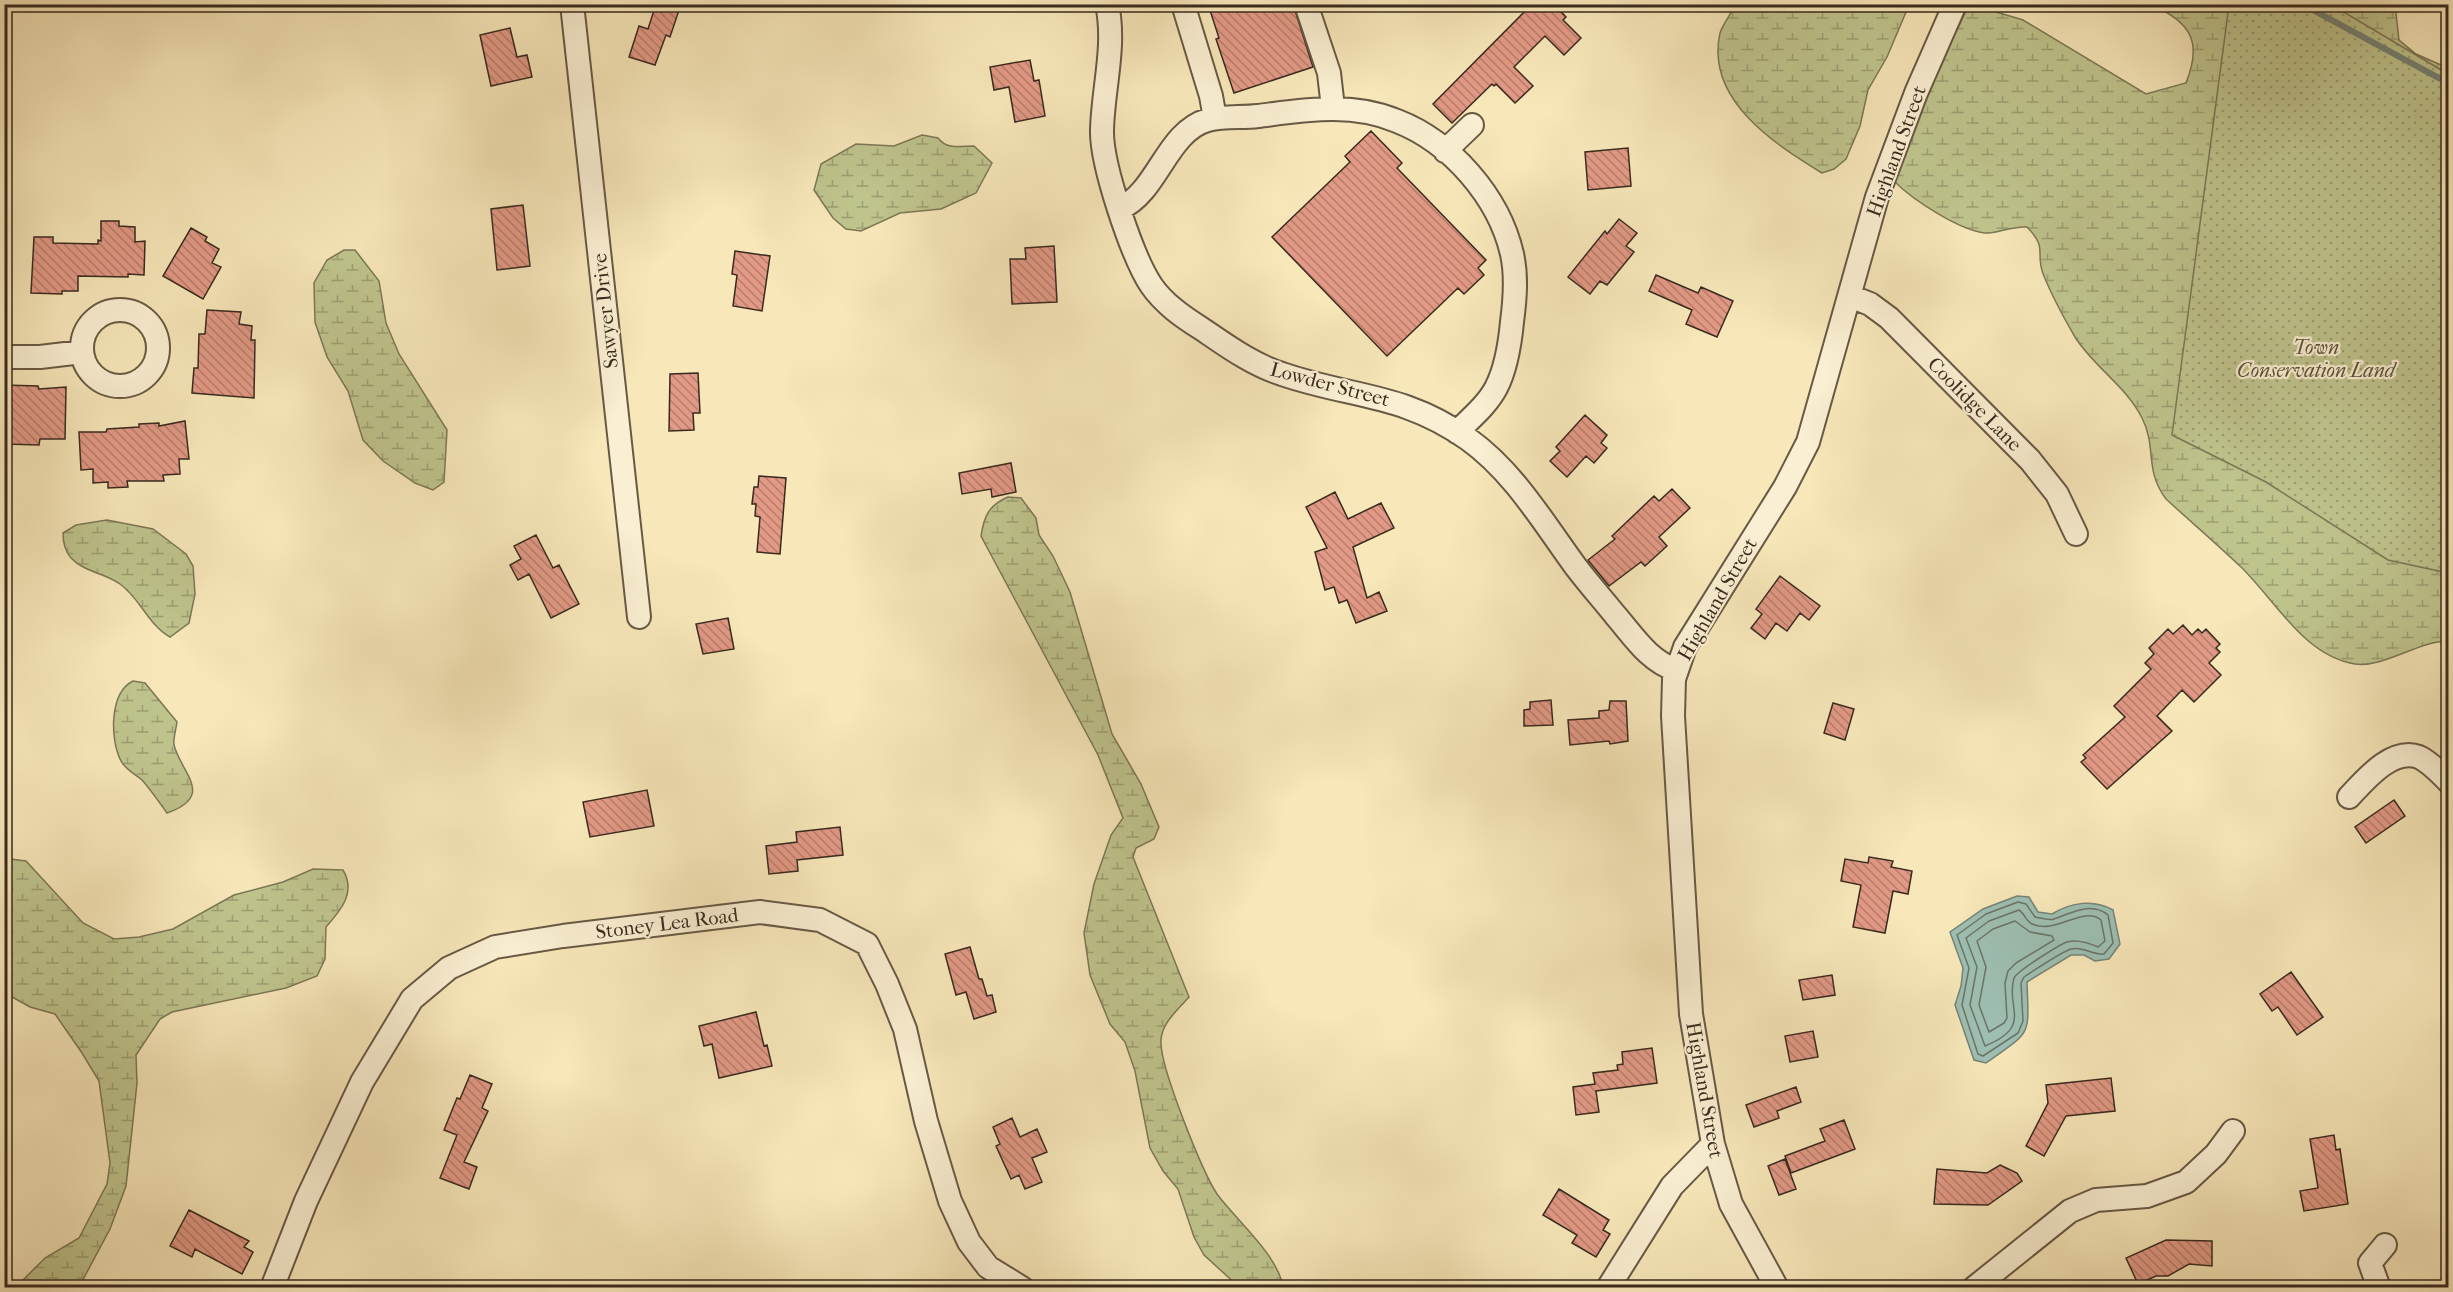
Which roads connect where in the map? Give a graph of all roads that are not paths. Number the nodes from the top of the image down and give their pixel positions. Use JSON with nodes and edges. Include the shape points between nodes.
{"nodes":[{"id":1,"x":572,"y":4,"type":"edge"},
{"id":2,"x":1107,"y":4,"type":"edge"},
{"id":3,"x":1183,"y":4,"type":"edge"},
{"id":4,"x":1306,"y":4,"type":"edge"},
{"id":5,"x":1955,"y":4,"type":"edge"},
{"id":6,"x":1334,"y":108,"type":"junction"},
{"id":7,"x":1215,"y":118,"type":"junction"},
{"id":8,"x":1472,"y":125,"type":"dead end"},
{"id":9,"x":1445,"y":151,"type":"junction"},
{"id":10,"x":1121,"y":208,"type":"junction"},
{"id":11,"x":1850,"y":296,"type":"junction"},
{"id":12,"x":82,"y":352,"type":"dead end"},
{"id":13,"x":4,"y":357,"type":"edge"},
{"id":14,"x":1457,"y":432,"type":"junction"},
{"id":15,"x":2076,"y":534,"type":"dead end"},
{"id":16,"x":639,"y":617,"type":"dead end"},
{"id":17,"x":1676,"y":670,"type":"junction"},
{"id":18,"x":2448,"y":781,"type":"edge"},
{"id":19,"x":2349,"y":797,"type":"dead end"},
{"id":20,"x":2234,"y":1131,"type":"dead end"},
{"id":21,"x":1713,"y":1144,"type":"junction"},
{"id":22,"x":2385,"y":1245,"type":"dead end"},
{"id":23,"x":272,"y":1287,"type":"edge"},
{"id":24,"x":1022,"y":1287,"type":"edge"},
{"id":25,"x":1608,"y":1287,"type":"edge"},
{"id":26,"x":1777,"y":1287,"type":"edge"},
{"id":27,"x":1974,"y":1287,"type":"edge"},
{"id":28,"x":2379,"y":1287,"type":"edge"}],
"edges":[{"from":1,"to":16,"type":"street","name":"Sawyer Drive"},
{"from":2,"to":10,"type":"street","name":"Lowder Street","via":[[1110,43],[1101,133],[1107,168]]},
{"from":3,"to":7,"type":"street"},
{"from":4,"to":6,"type":"street","via":[[1329,73]]},
{"from":5,"to":11,"type":"street","name":"Highland Street","via":[[1884,178]]},
{"from":6,"to":7,"type":"street"},
{"from":6,"to":9,"type":"street","via":[[1400,121]]},
{"from":7,"to":10,"type":"street","via":[[1187,133],[1140,195]]},
{"from":8,"to":9,"type":"street"},
{"from":9,"to":14,"type":"street","via":[[1496,210],[1515,269],[1510,341],[1497,387]]},
{"from":10,"to":14,"type":"street","name":"Lowder Street","via":[[1139,262],[1153,287],[1182,316],[1223,344],[1282,374],[1402,404]]},
{"from":11,"to":15,"type":"street","name":"Coolidge Lane","via":[[1889,318],[2030,460],[2057,494]]},
{"from":11,"to":17,"type":"street","name":"Highland Street","via":[[1822,400],[1801,458],[1692,636]]},
{"from":12,"to":13,"type":"street"},
{"from":14,"to":17,"type":"street","name":"Lowder Street","via":[[1510,477],[1585,579],[1647,653]]},
{"from":17,"to":21,"type":"street","name":"Highland Street","via":[[1673,716],[1691,1014]]},
{"from":18,"to":19,"type":"street","via":[[2428,762],[2405,755],[2389,761]]},
{"from":20,"to":27,"type":"street","via":[[2186,1182],[2147,1196],[2096,1200],[2070,1211]]},
{"from":21,"to":25,"type":"street","via":[[1672,1186]]},
{"from":21,"to":26,"type":"street","name":"Highland Street","via":[[1731,1204]]},
{"from":22,"to":28,"type":"street","via":[[2370,1263]]},
{"from":23,"to":24,"type":"street","name":"Stoney Lea Road","via":[[306,1201],[362,1082],[412,999],[449,968],[495,947],[760,912],[819,920],[867,944],[904,1029],[950,1201],[969,1242],[988,1267]]}]}
